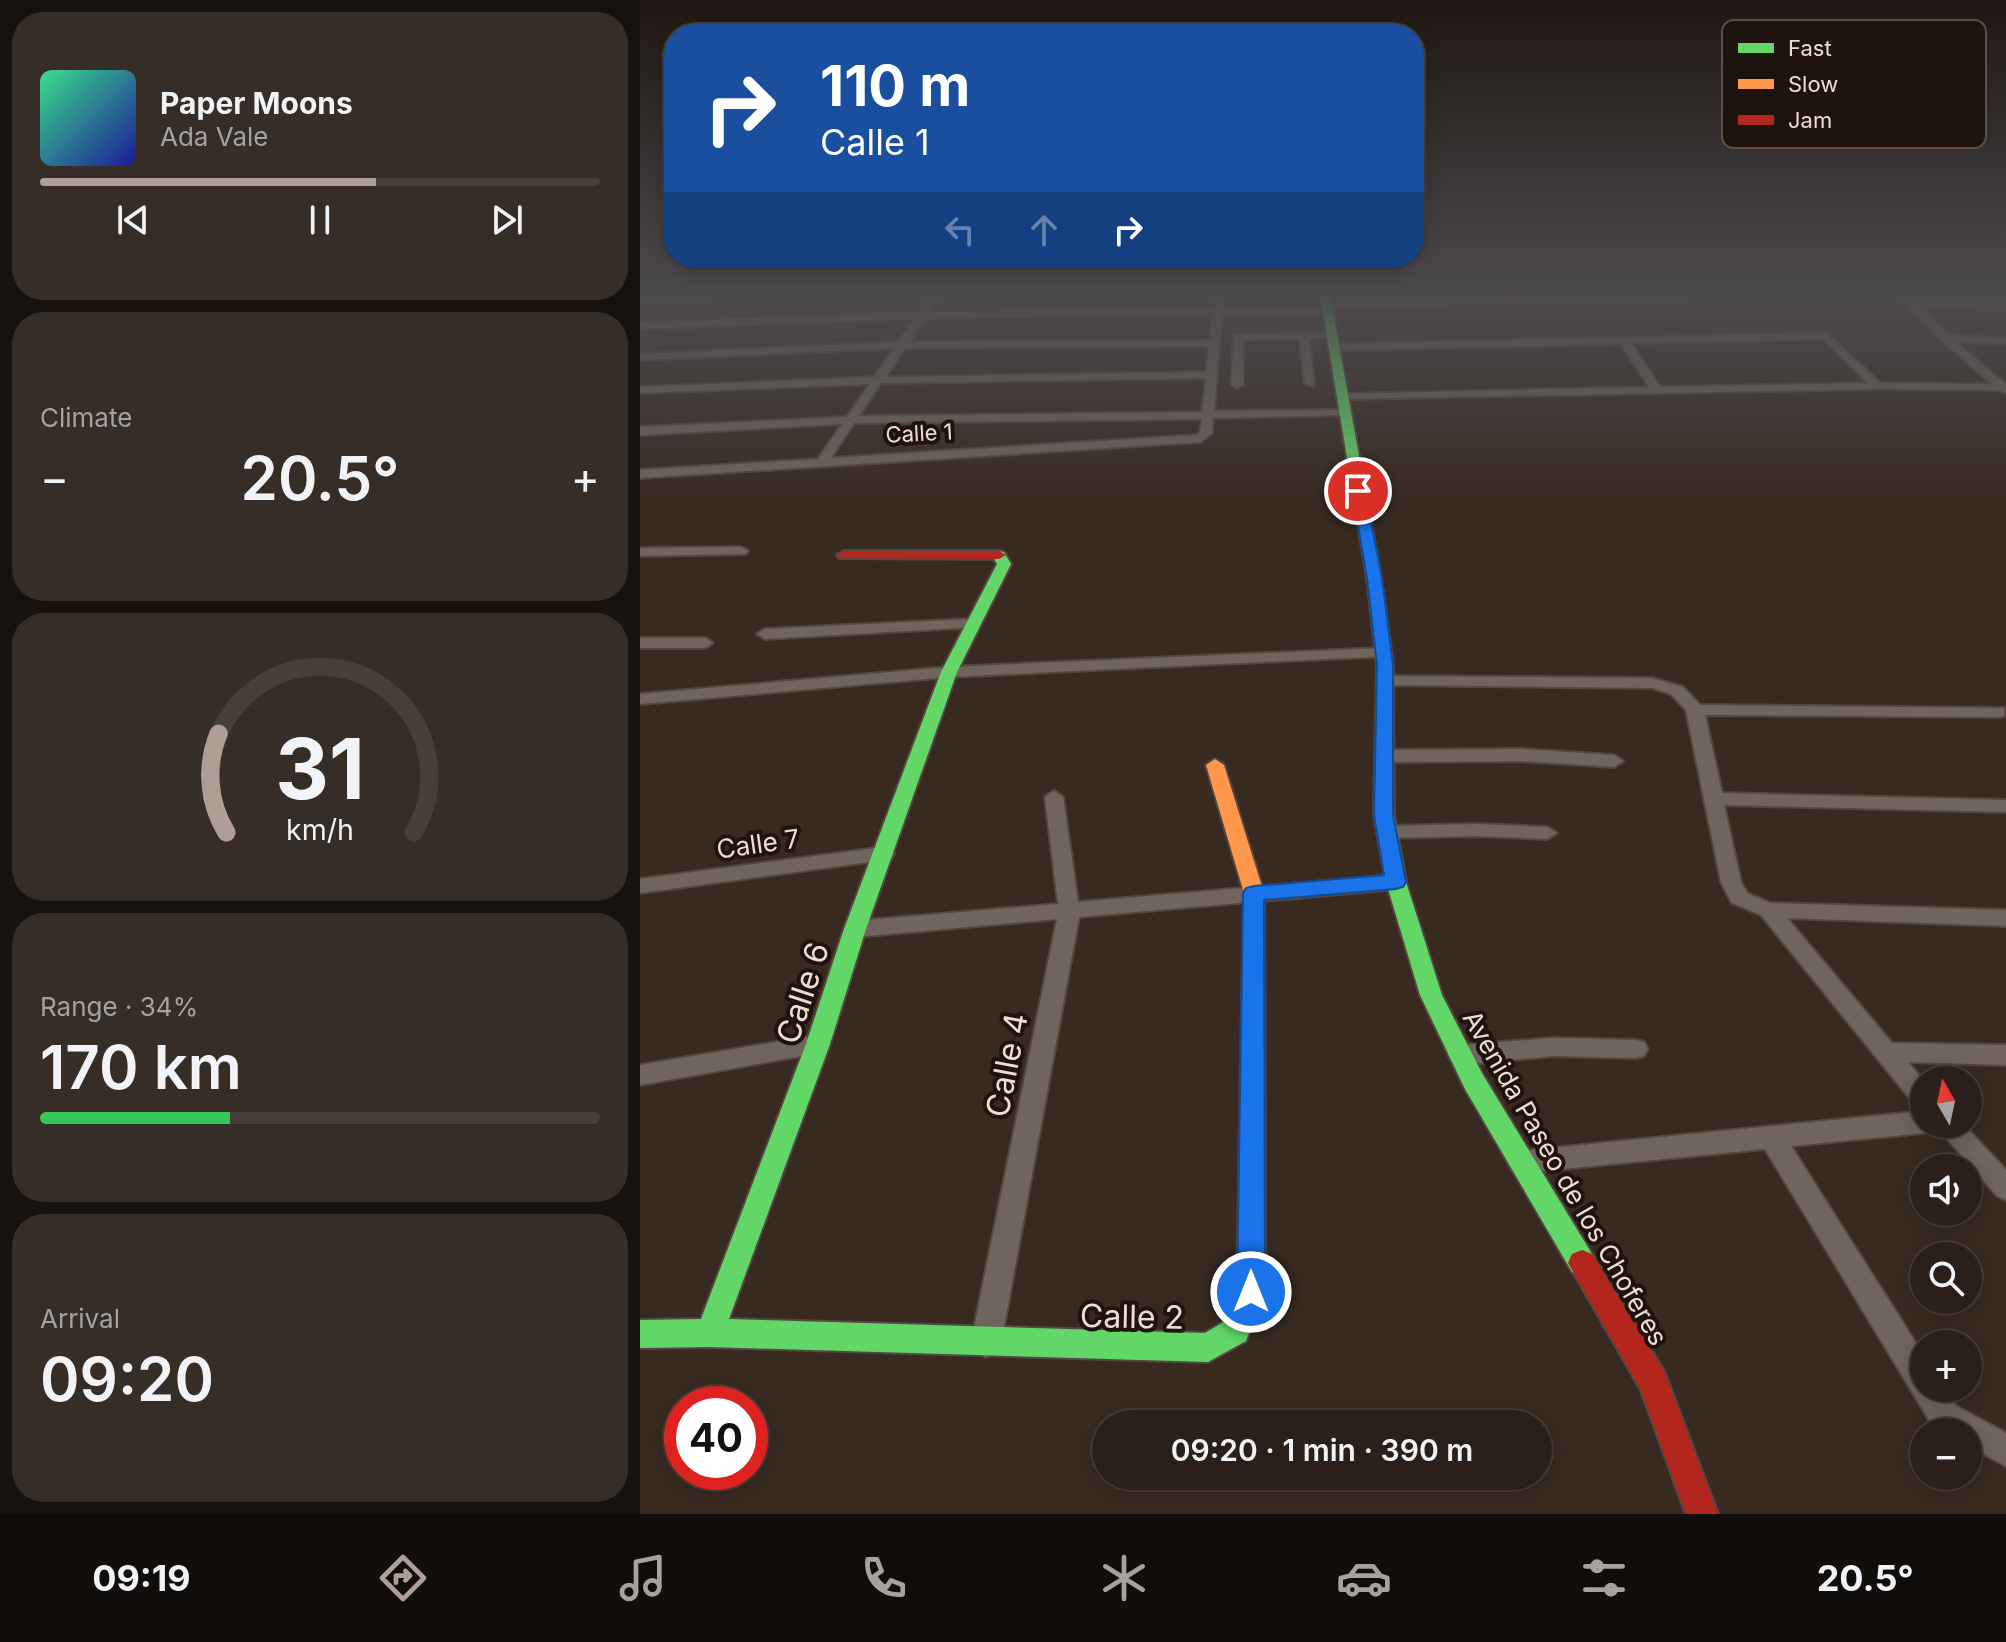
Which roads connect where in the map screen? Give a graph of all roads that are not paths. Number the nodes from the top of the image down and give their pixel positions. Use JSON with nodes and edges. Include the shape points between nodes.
{"nodes":[{"id":1,"x":889,"y":366,"type":"edge"},
{"id":2,"x":1213,"y":366,"type":"edge"},
{"id":3,"x":1237,"y":366,"type":"edge"},
{"id":4,"x":1308,"y":366,"type":"edge"},
{"id":5,"x":1338,"y":366,"type":"edge"},
{"id":6,"x":1641,"y":366,"type":"edge"},
{"id":7,"x":1857,"y":366,"type":"edge"},
{"id":8,"x":1978,"y":366,"type":"edge"},
{"id":9,"x":1212,"y":375,"type":"junction"},
{"id":10,"x":880,"y":380,"type":"junction"},
{"id":11,"x":1310,"y":384,"type":"dead end"},
{"id":12,"x":1237,"y":385,"type":"dead end"},
{"id":13,"x":1878,"y":386,"type":"junction"},
{"id":14,"x":2005,"y":388,"type":"edge"},
{"id":15,"x":640,"y":390,"type":"edge"},
{"id":16,"x":1657,"y":390,"type":"junction"},
{"id":17,"x":1344,"y":405,"type":"junction"},
{"id":18,"x":1206,"y":415,"type":"junction"},
{"id":19,"x":852,"y":420,"type":"junction"},
{"id":20,"x":640,"y":431,"type":"edge"},
{"id":21,"x":821,"y":463,"type":"junction"},
{"id":22,"x":640,"y":474,"type":"edge"},
{"id":23,"x":741,"y":551,"type":"dead end"},
{"id":24,"x":640,"y":552,"type":"edge"},
{"id":25,"x":844,"y":555,"type":"dead end"},
{"id":26,"x":972,"y":624,"type":"junction"},
{"id":27,"x":765,"y":634,"type":"dead end"},
{"id":28,"x":640,"y":643,"type":"edge"},
{"id":29,"x":705,"y":643,"type":"dead end"},
{"id":30,"x":1383,"y":653,"type":"junction"},
{"id":31,"x":949,"y":672,"type":"junction"},
{"id":32,"x":1385,"y":681,"type":"junction"},
{"id":33,"x":640,"y":699,"type":"edge"},
{"id":34,"x":1695,"y":710,"type":"junction"},
{"id":35,"x":1998,"y":712,"type":"dead end"},
{"id":36,"x":1384,"y":756,"type":"junction"},
{"id":37,"x":1614,"y":761,"type":"dead end"},
{"id":38,"x":1215,"y":765,"type":"dead end"},
{"id":39,"x":1054,"y":797,"type":"dead end"},
{"id":40,"x":1714,"y":799,"type":"junction"},
{"id":41,"x":2006,"y":806,"type":"edge"},
{"id":42,"x":1387,"y":832,"type":"junction"},
{"id":43,"x":1547,"y":833,"type":"dead end"},
{"id":44,"x":884,"y":854,"type":"junction"},
{"id":45,"x":1396,"y":882,"type":"junction"},
{"id":46,"x":640,"y":886,"type":"edge"},
{"id":47,"x":1254,"y":893,"type":"junction"},
{"id":48,"x":1768,"y":910,"type":"junction"},
{"id":49,"x":1069,"y":912,"type":"junction"},
{"id":50,"x":2006,"y":918,"type":"edge"},
{"id":51,"x":855,"y":929,"type":"junction"},
{"id":52,"x":818,"y":1044,"type":"junction"},
{"id":53,"x":1636,"y":1049,"type":"dead end"},
{"id":54,"x":1884,"y":1052,"type":"junction"},
{"id":55,"x":1460,"y":1055,"type":"junction"},
{"id":56,"x":2006,"y":1055,"type":"edge"},
{"id":57,"x":640,"y":1075,"type":"edge"},
{"id":58,"x":1910,"y":1082,"type":"edge"},
{"id":59,"x":1910,"y":1123,"type":"edge"},
{"id":60,"x":1772,"y":1138,"type":"junction"},
{"id":61,"x":1960,"y":1138,"type":"edge"},
{"id":62,"x":1521,"y":1162,"type":"junction"},
{"id":63,"x":2006,"y":1188,"type":"edge"},
{"id":64,"x":710,"y":1333,"type":"junction"},
{"id":65,"x":640,"y":1334,"type":"edge"},
{"id":66,"x":986,"y":1343,"type":"junction"},
{"id":67,"x":1910,"y":1360,"type":"edge"},
{"id":68,"x":1936,"y":1402,"type":"edge"},
{"id":69,"x":2006,"y":1450,"type":"edge"},
{"id":70,"x":1702,"y":1514,"type":"edge"}],
"edges":[{"from":1,"to":10,"type":"street"},
{"from":2,"to":9,"type":"street"},
{"from":3,"to":12,"type":"street"},
{"from":4,"to":11,"type":"street"},
{"from":5,"to":17,"type":"street","name":"Avenida Paseo de los Choferes"},
{"from":6,"to":16,"type":"street"},
{"from":7,"to":13,"type":"street"},
{"from":8,"to":14,"type":"street"},
{"from":9,"to":10,"type":"street"},
{"from":9,"to":18,"type":"street"},
{"from":10,"to":15,"type":"street"},
{"from":10,"to":19,"type":"street"},
{"from":13,"to":14,"type":"street"},
{"from":13,"to":16,"type":"street"},
{"from":16,"to":17,"type":"street"},
{"from":17,"to":18,"type":"street"},
{"from":17,"to":30,"type":"street","name":"Avenida Paseo de los Choferes"},
{"from":18,"to":19,"type":"street"},
{"from":18,"to":21,"type":"street","name":"Calle 1","via":[[1206,433],[1200,438]]},
{"from":19,"to":20,"type":"street"},
{"from":19,"to":21,"type":"street"},
{"from":21,"to":22,"type":"street","name":"Calle 1"},
{"from":23,"to":24,"type":"street"},
{"from":25,"to":26,"type":"street","name":"Calle 6","via":[[998,553],[1004,564]]},
{"from":26,"to":27,"type":"street"},
{"from":26,"to":31,"type":"street","name":"Calle 6"},
{"from":28,"to":29,"type":"street"},
{"from":30,"to":31,"type":"street"},
{"from":30,"to":32,"type":"street","name":"Avenida Paseo de los Choferes"},
{"from":31,"to":33,"type":"street"},
{"from":31,"to":44,"type":"street","name":"Calle 6"},
{"from":32,"to":34,"type":"street","via":[[1652,683],[1686,694]]},
{"from":32,"to":36,"type":"street","name":"Avenida Paseo de los Choferes"},
{"from":34,"to":35,"type":"street"},
{"from":34,"to":40,"type":"street"},
{"from":36,"to":37,"type":"street"},
{"from":36,"to":42,"type":"street","name":"Avenida Paseo de los Choferes"},
{"from":38,"to":47,"type":"street","name":"Calle 2"},
{"from":39,"to":49,"type":"street","name":"Calle 4"},
{"from":40,"to":41,"type":"street"},
{"from":40,"to":48,"type":"street","via":[[1731,882],[1739,898]]},
{"from":42,"to":43,"type":"street"},
{"from":42,"to":45,"type":"street","name":"Avenida Paseo de los Choferes"},
{"from":44,"to":46,"type":"street","name":"Calle 7"},
{"from":44,"to":51,"type":"street","name":"Calle 6"},
{"from":45,"to":47,"type":"street"},
{"from":45,"to":55,"type":"street","name":"Avenida Paseo de los Choferes","via":[[1431,995]]},
{"from":47,"to":49,"type":"street"},
{"from":47,"to":66,"type":"street","name":"Calle 2","via":[[1251,1292],[1236,1331],[1208,1348]]},
{"from":48,"to":50,"type":"street"},
{"from":48,"to":54,"type":"street"},
{"from":49,"to":51,"type":"street"},
{"from":49,"to":66,"type":"street","name":"Calle 4"},
{"from":51,"to":52,"type":"street","name":"Calle 6"},
{"from":52,"to":57,"type":"street"},
{"from":52,"to":64,"type":"street","name":"Calle 6"},
{"from":53,"to":55,"type":"street","via":[[1553,1047]]},
{"from":54,"to":56,"type":"street"},
{"from":54,"to":58,"type":"street"},
{"from":55,"to":62,"type":"street","name":"Avenida Paseo de los Choferes"},
{"from":59,"to":60,"type":"street"},
{"from":60,"to":62,"type":"street"},
{"from":60,"to":67,"type":"street"},
{"from":61,"to":63,"type":"street"},
{"from":62,"to":70,"type":"street","name":"Avenida Paseo de los Choferes","via":[[1653,1382]]},
{"from":64,"to":65,"type":"street","name":"Calle 2"},
{"from":64,"to":66,"type":"street","name":"Calle 2"},
{"from":68,"to":69,"type":"street","via":[[1945,1417]]}]}
